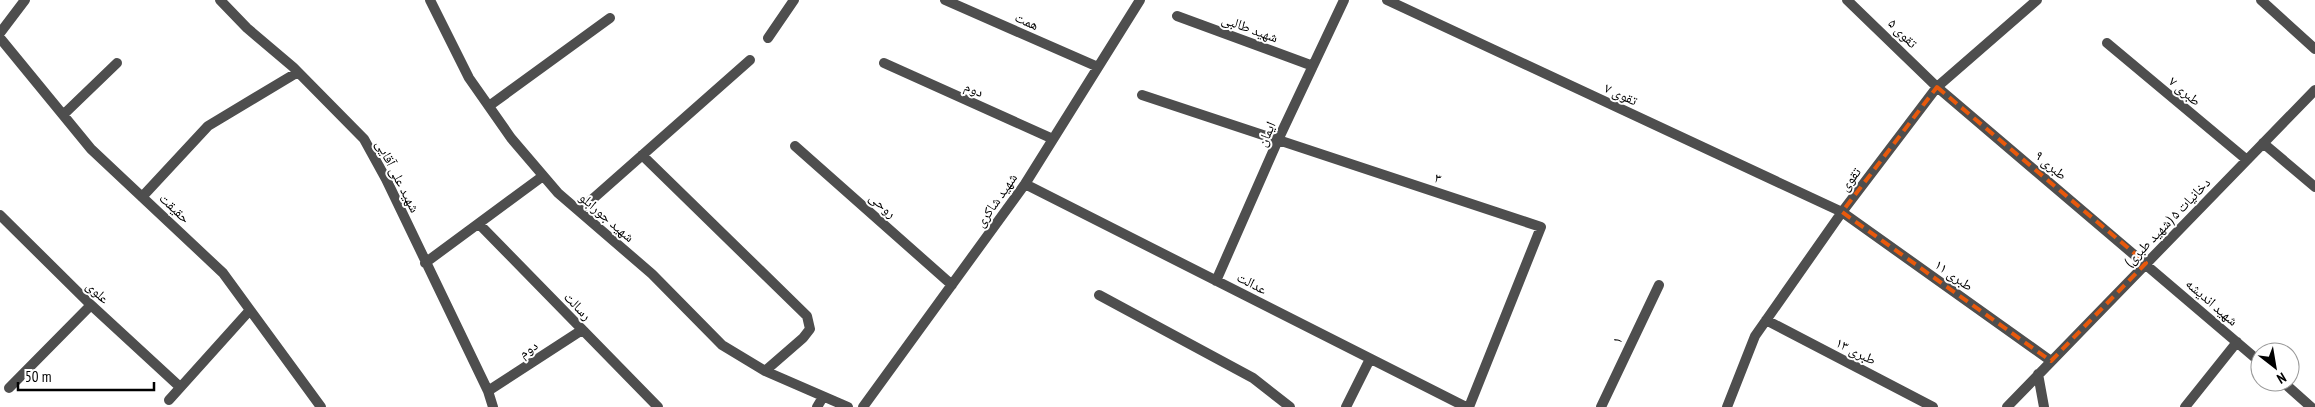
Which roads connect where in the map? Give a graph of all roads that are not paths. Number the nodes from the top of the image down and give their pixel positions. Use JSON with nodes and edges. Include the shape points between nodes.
{"nodes":[{"id":1,"x":25,"y":0,"type":"edge"},
{"id":2,"x":220,"y":0,"type":"edge"},
{"id":3,"x":430,"y":0,"type":"edge"},
{"id":4,"x":794,"y":0,"type":"edge"},
{"id":5,"x":945,"y":0,"type":"edge"},
{"id":6,"x":1140,"y":0,"type":"edge"},
{"id":7,"x":1344,"y":0,"type":"edge"},
{"id":8,"x":1387,"y":0,"type":"edge"},
{"id":9,"x":1847,"y":0,"type":"edge"},
{"id":10,"x":2037,"y":0,"type":"edge"},
{"id":11,"x":2261,"y":0,"type":"edge"},
{"id":12,"x":1177,"y":16,"type":"dead end"},
{"id":13,"x":610,"y":18,"type":"dead end"},
{"id":14,"x":0,"y":33,"type":"edge"},
{"id":15,"x":0,"y":38,"type":"edge"},
{"id":16,"x":768,"y":38,"type":"dead end"},
{"id":17,"x":2106,"y":43,"type":"dead end"},
{"id":18,"x":2315,"y":49,"type":"edge"},
{"id":19,"x":750,"y":60,"type":"dead end"},
{"id":20,"x":117,"y":63,"type":"dead end"},
{"id":21,"x":884,"y":63,"type":"dead end"},
{"id":22,"x":1313,"y":66,"type":"junction"},
{"id":23,"x":1098,"y":67,"type":"junction"},
{"id":24,"x":298,"y":72,"type":"junction"},
{"id":25,"x":1937,"y":87,"type":"junction"},
{"id":26,"x":2315,"y":90,"type":"edge"},
{"id":27,"x":1142,"y":95,"type":"dead end"},
{"id":28,"x":489,"y":106,"type":"junction"},
{"id":29,"x":63,"y":115,"type":"junction"},
{"id":30,"x":1053,"y":139,"type":"junction"},
{"id":31,"x":1278,"y":140,"type":"junction"},
{"id":32,"x":2263,"y":143,"type":"junction"},
{"id":33,"x":795,"y":146,"type":"dead end"},
{"id":34,"x":642,"y":155,"type":"junction"},
{"id":35,"x":2247,"y":160,"type":"junction"},
{"id":36,"x":543,"y":176,"type":"junction"},
{"id":37,"x":1025,"y":184,"type":"junction"},
{"id":38,"x":2315,"y":187,"type":"edge"},
{"id":39,"x":142,"y":197,"type":"junction"},
{"id":40,"x":579,"y":211,"type":"junction"},
{"id":41,"x":1842,"y":212,"type":"junction"},
{"id":42,"x":0,"y":215,"type":"edge"},
{"id":43,"x":479,"y":224,"type":"junction"},
{"id":44,"x":2146,"y":263,"type":"junction"},
{"id":45,"x":425,"y":264,"type":"junction"},
{"id":46,"x":1216,"y":281,"type":"junction"},
{"id":47,"x":952,"y":285,"type":"junction"},
{"id":48,"x":1659,"y":285,"type":"dead end"},
{"id":49,"x":1099,"y":295,"type":"dead end"},
{"id":50,"x":91,"y":305,"type":"junction"},
{"id":51,"x":250,"y":310,"type":"junction"},
{"id":52,"x":1766,"y":320,"type":"junction"},
{"id":53,"x":582,"y":330,"type":"junction"},
{"id":54,"x":2237,"y":342,"type":"junction"},
{"id":55,"x":2250,"y":353,"type":"edge"},
{"id":56,"x":1370,"y":359,"type":"junction"},
{"id":57,"x":2051,"y":361,"type":"junction"},
{"id":58,"x":765,"y":371,"type":"junction"},
{"id":59,"x":2038,"y":374,"type":"junction"},
{"id":60,"x":9,"y":388,"type":"dead end"},
{"id":61,"x":180,"y":388,"type":"junction"},
{"id":62,"x":488,"y":391,"type":"junction"},
{"id":63,"x":2295,"y":392,"type":"edge"},
{"id":64,"x":823,"y":397,"type":"junction"},
{"id":65,"x":169,"y":400,"type":"dead end"},
{"id":66,"x":321,"y":407,"type":"edge"},
{"id":67,"x":493,"y":407,"type":"edge"},
{"id":68,"x":658,"y":407,"type":"edge"},
{"id":69,"x":817,"y":407,"type":"edge"},
{"id":70,"x":848,"y":407,"type":"edge"},
{"id":71,"x":863,"y":407,"type":"edge"},
{"id":72,"x":1290,"y":407,"type":"edge"},
{"id":73,"x":1346,"y":407,"type":"edge"},
{"id":74,"x":1468,"y":407,"type":"edge"},
{"id":75,"x":1600,"y":407,"type":"edge"},
{"id":76,"x":1727,"y":407,"type":"edge"},
{"id":77,"x":1933,"y":407,"type":"edge"},
{"id":78,"x":2007,"y":407,"type":"edge"},
{"id":79,"x":2044,"y":407,"type":"edge"},
{"id":80,"x":2185,"y":407,"type":"edge"},
{"id":81,"x":2312,"y":407,"type":"edge"}],
"edges":[{"from":1,"to":14,"type":"street"},
{"from":2,"to":24,"type":"street","name":"شهید علی آقایی"},
{"from":3,"to":28,"type":"street","name":"شهید جورابلو","via":[[469,78]]},
{"from":4,"to":16,"type":"street"},
{"from":5,"to":23,"type":"street","name":"همت"},
{"from":6,"to":23,"type":"street","name":"شهید شاکری"},
{"from":7,"to":22,"type":"street","name":"ایمان"},
{"from":8,"to":41,"type":"street","name":"تقوی ۷"},
{"from":9,"to":25,"type":"street","name":"تقوی ۵"},
{"from":10,"to":25,"type":"street","name":"تقوی"},
{"from":11,"to":18,"type":"street"},
{"from":12,"to":22,"type":"street","name":"شهید طالبی"},
{"from":13,"to":28,"type":"street"},
{"from":15,"to":29,"type":"street","name":"حقیقت"},
{"from":17,"to":35,"type":"street","name":"طبری ۷"},
{"from":19,"to":34,"type":"street"},
{"from":20,"to":29,"type":"street"},
{"from":21,"to":30,"type":"street","name":"دوم"},
{"from":22,"to":31,"type":"street","name":"ایمان"},
{"from":23,"to":30,"type":"street","name":"شهید شاکری"},
{"from":24,"to":39,"type":"street","via":[[208,126]]},
{"from":24,"to":45,"type":"street","name":"شهید علی آقایی","via":[[364,138]]},
{"from":25,"to":41,"type":"street","name":"تقوی"},
{"from":25,"to":44,"type":"street","name":"طبری ۹"},
{"from":26,"to":32,"type":"street","name":"دخانیات ۵ (شهید طبری)"},
{"from":27,"to":31,"type":"street","name":"۳"},
{"from":28,"to":36,"type":"street","name":"شهید جورابلو"},
{"from":29,"to":39,"type":"street","name":"حقیقت","via":[[91,149]]},
{"from":30,"to":37,"type":"street","name":"شهید شاکری"},
{"from":31,"to":46,"type":"street","name":"ایمان"},
{"from":31,"to":74,"type":"street","name":"۳","via":[[1541,227]]},
{"from":32,"to":35,"type":"street","name":"دخانیات ۵ (شهید طبری)"},
{"from":32,"to":38,"type":"street"},
{"from":33,"to":47,"type":"street","name":"روحی"},
{"from":34,"to":40,"type":"street"},
{"from":34,"to":58,"type":"street","via":[[807,316],[810,329]]},
{"from":35,"to":44,"type":"street","name":"دخانیات ۵ (شهید طبری)"},
{"from":36,"to":40,"type":"street","name":"شهید جورابلو"},
{"from":36,"to":43,"type":"street"},
{"from":37,"to":46,"type":"street","name":"عدالت"},
{"from":37,"to":47,"type":"street","name":"شهید شاکری"},
{"from":39,"to":51,"type":"street","name":"حقیقت","via":[[223,273]]},
{"from":40,"to":58,"type":"street","name":"شهید جورابلو","via":[[652,274],[722,345]]},
{"from":41,"to":52,"type":"street","name":"تقوی"},
{"from":41,"to":57,"type":"street","name":"طبری ۱۱"},
{"from":42,"to":50,"type":"street","name":"علوی"},
{"from":43,"to":45,"type":"street"},
{"from":43,"to":53,"type":"street","name":"رسالت"},
{"from":44,"to":54,"type":"street","name":"شهید اندیشه"},
{"from":44,"to":57,"type":"street","name":"دخانیات ۵ (شهید طبری)"},
{"from":45,"to":62,"type":"street","name":"شهید علی آقایی"},
{"from":46,"to":56,"type":"street","name":"عدالت"},
{"from":47,"to":71,"type":"street","name":"شهید شاکری"},
{"from":48,"to":75,"type":"street","name":"۱"},
{"from":49,"to":72,"type":"street","via":[[1253,378]]},
{"from":50,"to":60,"type":"street"},
{"from":50,"to":61,"type":"street","name":"علوی"},
{"from":51,"to":61,"type":"street"},
{"from":51,"to":66,"type":"street","name":"حقیقت"},
{"from":52,"to":76,"type":"street","name":"تقوی","via":[[1755,336]]},
{"from":52,"to":77,"type":"street","name":"طبری ۱۳"},
{"from":53,"to":62,"type":"street","name":"دوم"},
{"from":53,"to":68,"type":"street","name":"رسالت"},
{"from":54,"to":55,"type":"street","name":"شهید اندیشه"},
{"from":54,"to":80,"type":"street"},
{"from":56,"to":73,"type":"street"},
{"from":56,"to":74,"type":"street","name":"عدالت"},
{"from":57,"to":59,"type":"street","name":"دخانیات ۵ (شهید طبری)"},
{"from":58,"to":64,"type":"street","name":"شهید جورابلو"},
{"from":59,"to":78,"type":"street"},
{"from":59,"to":79,"type":"street"},
{"from":61,"to":65,"type":"street"},
{"from":62,"to":67,"type":"street","name":"شهید علی آقایی"},
{"from":63,"to":81,"type":"street"},
{"from":64,"to":69,"type":"street"},
{"from":64,"to":70,"type":"street","name":"شهید جورابلو"}]}
